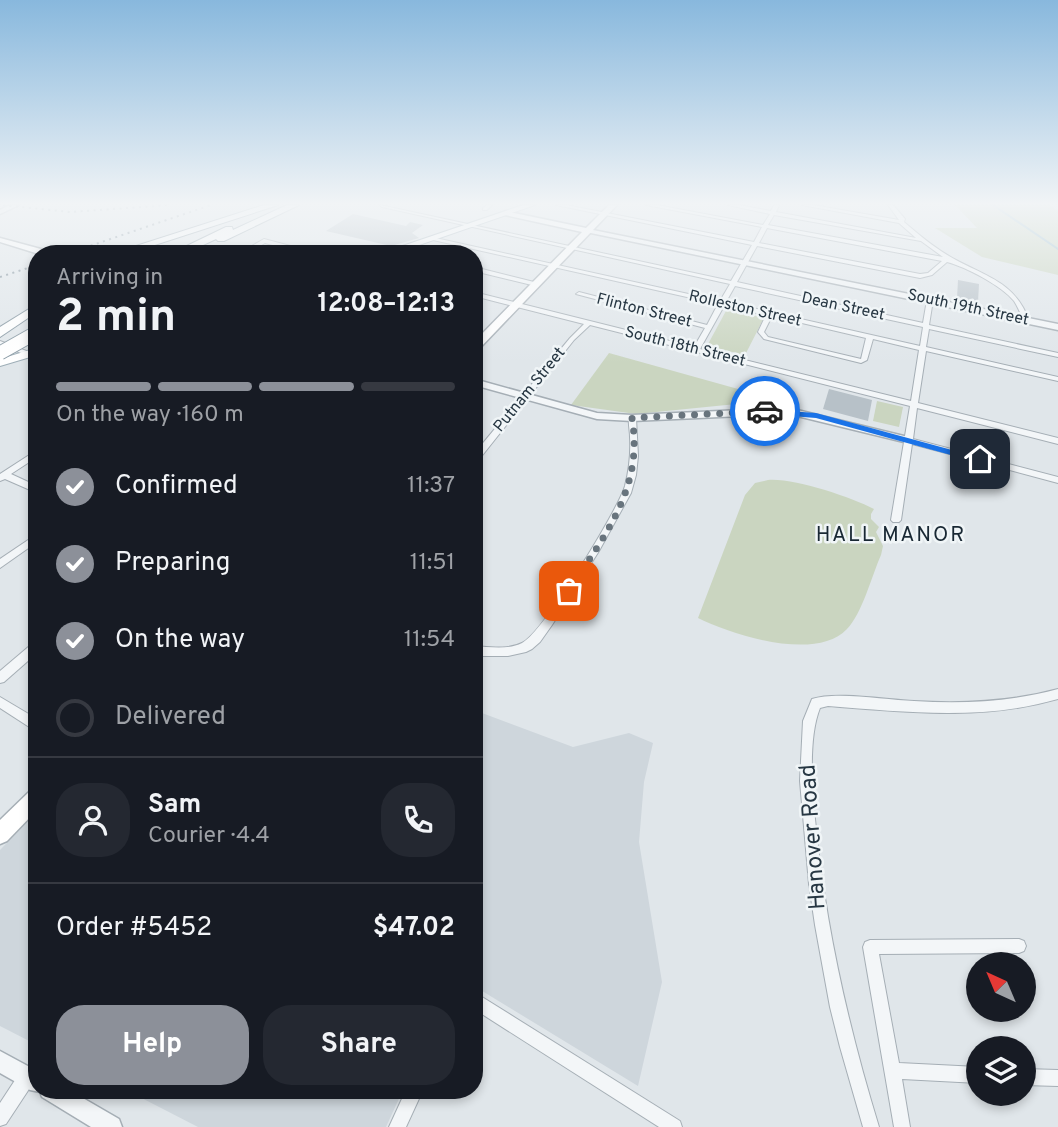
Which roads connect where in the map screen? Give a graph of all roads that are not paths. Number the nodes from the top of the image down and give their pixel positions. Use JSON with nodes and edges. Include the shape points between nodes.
{"nodes":[{"id":1,"x":518,"y":258,"type":"edge"},
{"id":2,"x":562,"y":258,"type":"edge"},
{"id":3,"x":611,"y":258,"type":"edge"},
{"id":4,"x":718,"y":258,"type":"edge"},
{"id":5,"x":748,"y":258,"type":"edge"},
{"id":6,"x":825,"y":258,"type":"edge"},
{"id":7,"x":928,"y":258,"type":"edge"},
{"id":8,"x":948,"y":258,"type":"edge"},
{"id":9,"x":946,"y":261,"type":"junction"},
{"id":10,"x":953,"y":261,"type":"junction"},
{"id":11,"x":745,"y":263,"type":"junction"},
{"id":12,"x":554,"y":266,"type":"junction"},
{"id":13,"x":483,"y":271,"type":"edge"},
{"id":14,"x":536,"y":284,"type":"junction"},
{"id":15,"x":733,"y":284,"type":"junction"},
{"id":16,"x":579,"y":295,"type":"dead end"},
{"id":17,"x":483,"y":296,"type":"edge"},
{"id":18,"x":930,"y":300,"type":"junction"},
{"id":19,"x":722,"y":304,"type":"junction"},
{"id":20,"x":516,"y":305,"type":"junction"},
{"id":21,"x":769,"y":314,"type":"junction"},
{"id":22,"x":1026,"y":320,"type":"junction"},
{"id":23,"x":589,"y":323,"type":"junction"},
{"id":24,"x":926,"y":325,"type":"junction"},
{"id":25,"x":709,"y":327,"type":"junction"},
{"id":26,"x":1058,"y":327,"type":"edge"},
{"id":27,"x":20,"y":331,"type":"edge"},
{"id":28,"x":870,"y":337,"type":"junction"},
{"id":29,"x":483,"y":339,"type":"edge"},
{"id":30,"x":2,"y":348,"type":"edge"},
{"id":31,"x":922,"y":349,"type":"junction"},
{"id":32,"x":696,"y":350,"type":"junction"},
{"id":33,"x":28,"y":353,"type":"edge"},
{"id":34,"x":1058,"y":355,"type":"edge"},
{"id":35,"x":28,"y":356,"type":"edge"},
{"id":36,"x":0,"y":363,"type":"edge"},
{"id":37,"x":1058,"y":379,"type":"edge"},
{"id":38,"x":483,"y":385,"type":"edge"},
{"id":39,"x":525,"y":397,"type":"junction"},
{"id":40,"x":913,"y":405,"type":"junction"},
{"id":41,"x":632,"y":418,"type":"junction"},
{"id":42,"x":908,"y":439,"type":"junction"},
{"id":43,"x":1058,"y":441,"type":"edge"},
{"id":44,"x":483,"y":449,"type":"edge"},
{"id":45,"x":28,"y":459,"type":"edge"},
{"id":46,"x":2,"y":476,"type":"edge"},
{"id":47,"x":1058,"y":480,"type":"edge"},
{"id":48,"x":28,"y":486,"type":"edge"},
{"id":49,"x":896,"y":520,"type":"dead end"},
{"id":50,"x":28,"y":544,"type":"edge"},
{"id":51,"x":0,"y":564,"type":"edge"},
{"id":52,"x":483,"y":651,"type":"edge"},
{"id":53,"x":28,"y":654,"type":"edge"},
{"id":54,"x":0,"y":678,"type":"edge"},
{"id":55,"x":1058,"y":694,"type":"edge"},
{"id":56,"x":0,"y":702,"type":"edge"},
{"id":57,"x":28,"y":720,"type":"edge"},
{"id":58,"x":28,"y":805,"type":"edge"},
{"id":59,"x":0,"y":834,"type":"edge"},
{"id":60,"x":1019,"y":946,"type":"dead end"},
{"id":61,"x":483,"y":1006,"type":"edge"},
{"id":62,"x":0,"y":1061,"type":"edge"},
{"id":63,"x":894,"y":1071,"type":"junction"},
{"id":64,"x":966,"y":1074,"type":"edge"},
{"id":65,"x":1036,"y":1077,"type":"edge"},
{"id":66,"x":28,"y":1078,"type":"edge"},
{"id":67,"x":1058,"y":1078,"type":"edge"},
{"id":68,"x":28,"y":1085,"type":"edge"},
{"id":69,"x":65,"y":1099,"type":"edge"},
{"id":70,"x":411,"y":1099,"type":"edge"},
{"id":71,"x":0,"y":1118,"type":"edge"},
{"id":72,"x":111,"y":1127,"type":"edge"},
{"id":73,"x":397,"y":1127,"type":"edge"},
{"id":74,"x":674,"y":1127,"type":"edge"},
{"id":75,"x":871,"y":1127,"type":"edge"},
{"id":76,"x":902,"y":1127,"type":"edge"}],
"edges":[{"from":1,"to":12,"type":"street","name":"Rolleston Street"},
{"from":2,"to":12,"type":"main road"},
{"from":3,"to":15,"type":"street","name":"Dean Street"},
{"from":4,"to":11,"type":"street","name":"South 19th Street"},
{"from":5,"to":11,"type":"street"},
{"from":6,"to":9,"type":"street","via":[[920,276]]},
{"from":7,"to":9,"type":"street"},
{"from":8,"to":10,"type":"street"},
{"from":9,"to":10,"type":"street"},
{"from":10,"to":22,"type":"street","via":[[1017,298]]},
{"from":11,"to":15,"type":"street"},
{"from":11,"to":18,"type":"street","name":"South 19th Street"},
{"from":12,"to":14,"type":"main road"},
{"from":12,"to":19,"type":"street","name":"Rolleston Street"},
{"from":13,"to":14,"type":"street"},
{"from":14,"to":20,"type":"main road"},
{"from":15,"to":19,"type":"street"},
{"from":15,"to":24,"type":"street","name":"Dean Street"},
{"from":16,"to":25,"type":"street","name":"Flinton Street"},
{"from":17,"to":20,"type":"street","name":"South 18th Street"},
{"from":18,"to":22,"type":"street","name":"South 19th Street"},
{"from":18,"to":24,"type":"street"},
{"from":19,"to":21,"type":"street","name":"Rolleston Street"},
{"from":19,"to":25,"type":"street"},
{"from":20,"to":23,"type":"street","name":"South 18th Street"},
{"from":20,"to":29,"type":"main road"},
{"from":21,"to":28,"type":"street","name":"Rolleston Street"},
{"from":21,"to":28,"type":"street","via":[[761,332],[766,338],[861,361]]},
{"from":22,"to":26,"type":"street","name":"South 19th Street"},
{"from":23,"to":32,"type":"street","name":"South 18th Street"},
{"from":23,"to":39,"type":"street","name":"Putnam Street"},
{"from":24,"to":31,"type":"street"},
{"from":24,"to":34,"type":"street","name":"Dean Street"},
{"from":25,"to":32,"type":"street"},
{"from":27,"to":30,"type":"highway","bridge":true},
{"from":28,"to":31,"type":"street","name":"Rolleston Street"},
{"from":30,"to":33,"type":"street"},
{"from":31,"to":37,"type":"street","name":"Rolleston Street"},
{"from":31,"to":40,"type":"street"},
{"from":32,"to":40,"type":"street","name":"South 18th Street"},
{"from":35,"to":36,"type":"main road"},
{"from":38,"to":39,"type":"street"},
{"from":39,"to":41,"type":"street","via":[[597,416]]},
{"from":39,"to":44,"type":"street","name":"Putnam Street"},
{"from":40,"to":42,"type":"street"},
{"from":40,"to":43,"type":"street","name":"South 18th Street"},
{"from":41,"to":42,"type":"street","via":[[789,411]]},
{"from":41,"to":52,"type":"street","via":[[636,441],[628,491],[558,609],[530,646]]},
{"from":42,"to":47,"type":"street"},
{"from":42,"to":49,"type":"street"},
{"from":45,"to":46,"type":"street"},
{"from":46,"to":48,"type":"street"},
{"from":50,"to":51,"type":"street"},
{"from":53,"to":54,"type":"street"},
{"from":55,"to":75,"type":"street","name":"Hanover Road","via":[[1034,703],[959,707],[828,701],[816,703],[811,710],[807,799],[819,914],[844,1035]]},
{"from":56,"to":57,"type":"street"},
{"from":58,"to":59,"type":"main road"},
{"from":60,"to":63,"type":"street","via":[[870,947]]},
{"from":61,"to":74,"type":"street"},
{"from":62,"to":66,"type":"street"},
{"from":63,"to":64,"type":"street"},
{"from":63,"to":76,"type":"street"},
{"from":65,"to":67,"type":"street"},
{"from":68,"to":71,"type":"street"},
{"from":69,"to":72,"type":"street"},
{"from":70,"to":73,"type":"street"}]}
